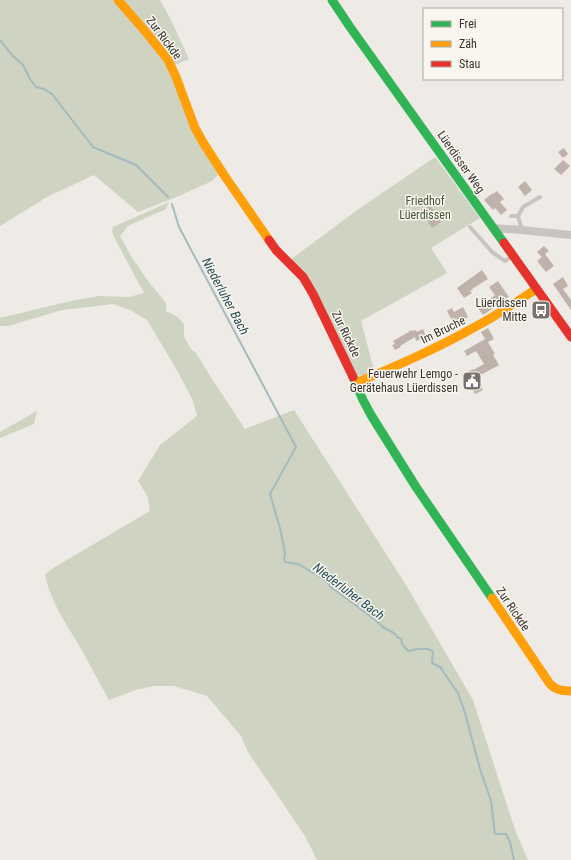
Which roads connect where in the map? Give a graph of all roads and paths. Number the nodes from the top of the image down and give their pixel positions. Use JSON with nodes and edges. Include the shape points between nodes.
{"nodes":[{"id":1,"x":118,"y":0,"type":"edge"},
{"id":2,"x":332,"y":0,"type":"edge"},
{"id":3,"x":540,"y":197,"type":"dead end"},
{"id":4,"x":511,"y":216,"type":"dead end"},
{"id":5,"x":518,"y":216,"type":"junction"},
{"id":6,"x":470,"y":227,"type":"dead end"},
{"id":7,"x":494,"y":228,"type":"junction"},
{"id":8,"x":522,"y":230,"type":"junction"},
{"id":9,"x":571,"y":235,"type":"edge"},
{"id":10,"x":513,"y":256,"type":"junction"},
{"id":11,"x":536,"y":289,"type":"junction"},
{"id":12,"x":571,"y":337,"type":"edge"},
{"id":13,"x":356,"y":383,"type":"junction"},
{"id":14,"x":571,"y":691,"type":"edge"}],
"edges":[{"from":1,"to":13,"type":"street","name":"Zur Rickde","via":[[168,60],[195,128],[224,175],[276,250],[303,277]]},
{"from":2,"to":7,"type":"street","name":"Lüerdisser Weg"},
{"from":3,"to":5,"type":"lane","via":[[523,207]]},
{"from":4,"to":5,"type":"lane"},
{"from":5,"to":8,"type":"lane"},
{"from":6,"to":10,"type":"lane","via":[[492,252],[505,261]]},
{"from":7,"to":8,"type":"street"},
{"from":7,"to":10,"type":"street","name":"Lüerdisser Weg"},
{"from":8,"to":9,"type":"street"},
{"from":10,"to":11,"type":"street","name":"Lüerdisser Weg"},
{"from":11,"to":12,"type":"street","name":"Lüerdisser Weg"},
{"from":11,"to":13,"type":"street","name":"Im Bruche","via":[[465,333]]},
{"from":13,"to":14,"type":"street","name":"Zur Rickde","via":[[371,415],[395,453],[550,684],[555,689]]}]}
